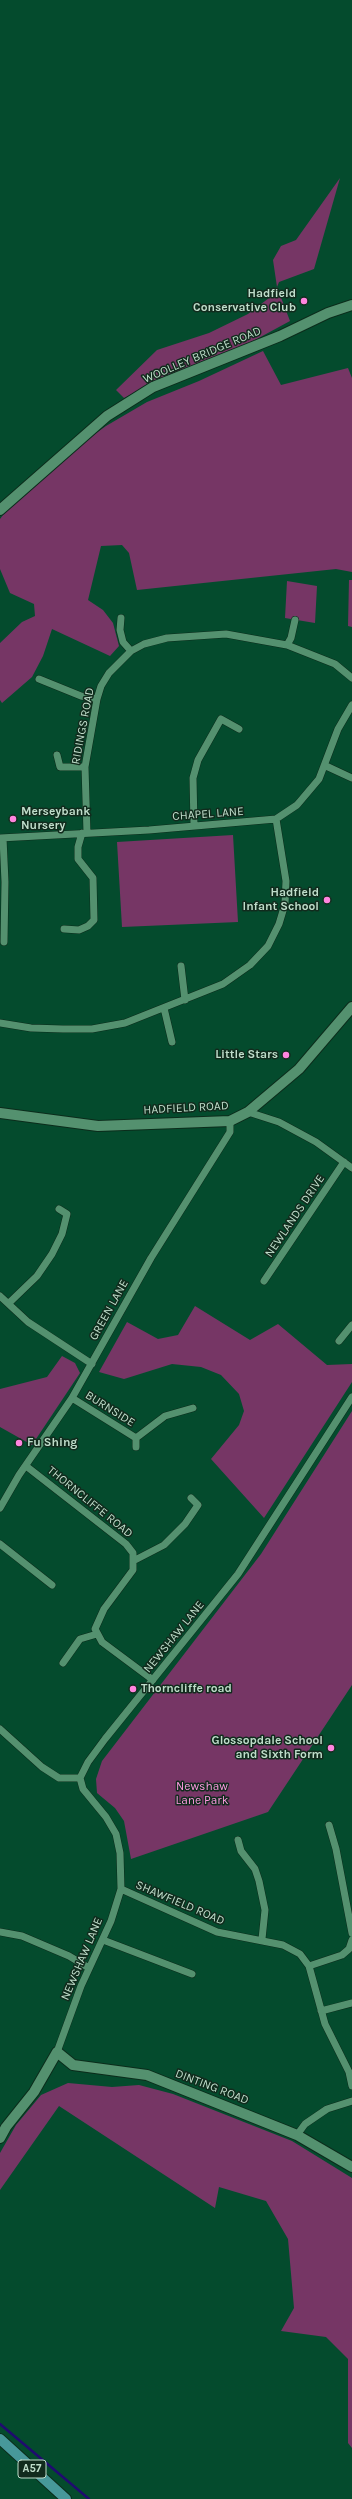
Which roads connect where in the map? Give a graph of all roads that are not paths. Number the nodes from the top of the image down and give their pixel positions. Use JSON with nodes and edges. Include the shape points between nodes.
{"nodes":[{"id":1,"x":352,"y":305,"type":"edge"},
{"id":2,"x":0,"y":510,"type":"edge"},
{"id":3,"x":121,"y":618,"type":"dead end"},
{"id":4,"x":295,"y":620,"type":"dead end"},
{"id":5,"x":287,"y":645,"type":"junction"},
{"id":6,"x":131,"y":651,"type":"junction"},
{"id":7,"x":39,"y":678,"type":"dead end"},
{"id":8,"x":352,"y":678,"type":"edge"},
{"id":9,"x":97,"y":699,"type":"junction"},
{"id":10,"x":352,"y":705,"type":"edge"},
{"id":11,"x":239,"y":729,"type":"dead end"},
{"id":12,"x":57,"y":756,"type":"dead end"},
{"id":13,"x":85,"y":766,"type":"junction"},
{"id":14,"x":326,"y":766,"type":"junction"},
{"id":15,"x":352,"y":778,"type":"edge"},
{"id":16,"x":276,"y":819,"type":"junction"},
{"id":17,"x":194,"y":825,"type":"junction"},
{"id":18,"x":84,"y":833,"type":"junction"},
{"id":19,"x":2,"y":838,"type":"edge"},
{"id":20,"x":64,"y":930,"type":"dead end"},
{"id":21,"x":4,"y":942,"type":"dead end"},
{"id":22,"x":180,"y":966,"type":"dead end"},
{"id":23,"x":185,"y":1000,"type":"junction"},
{"id":24,"x":352,"y":1007,"type":"edge"},
{"id":25,"x":164,"y":1008,"type":"junction"},
{"id":26,"x":0,"y":1024,"type":"edge"},
{"id":27,"x":172,"y":1042,"type":"dead end"},
{"id":28,"x":248,"y":1112,"type":"junction"},
{"id":29,"x":0,"y":1113,"type":"edge"},
{"id":30,"x":230,"y":1121,"type":"junction"},
{"id":31,"x":344,"y":1162,"type":"junction"},
{"id":32,"x":352,"y":1168,"type":"edge"},
{"id":33,"x":60,"y":1209,"type":"dead end"},
{"id":34,"x":264,"y":1281,"type":"dead end"},
{"id":35,"x":0,"y":1296,"type":"edge"},
{"id":36,"x":9,"y":1303,"type":"junction"},
{"id":37,"x":352,"y":1325,"type":"edge"},
{"id":38,"x":339,"y":1341,"type":"dead end"},
{"id":39,"x":92,"y":1364,"type":"junction"},
{"id":40,"x":352,"y":1397,"type":"edge"},
{"id":41,"x":72,"y":1398,"type":"junction"},
{"id":42,"x":194,"y":1408,"type":"dead end"},
{"id":43,"x":136,"y":1438,"type":"junction"},
{"id":44,"x":136,"y":1447,"type":"dead end"},
{"id":45,"x":26,"y":1466,"type":"junction"},
{"id":46,"x":191,"y":1498,"type":"dead end"},
{"id":47,"x":0,"y":1508,"type":"edge"},
{"id":48,"x":0,"y":1544,"type":"edge"},
{"id":49,"x":135,"y":1560,"type":"junction"},
{"id":50,"x":52,"y":1585,"type":"dead end"},
{"id":51,"x":97,"y":1634,"type":"junction"},
{"id":52,"x":63,"y":1663,"type":"dead end"},
{"id":53,"x":152,"y":1680,"type":"junction"},
{"id":54,"x":0,"y":1728,"type":"edge"},
{"id":55,"x":80,"y":1778,"type":"junction"},
{"id":56,"x":329,"y":1825,"type":"dead end"},
{"id":57,"x":238,"y":1840,"type":"dead end"},
{"id":58,"x":121,"y":1889,"type":"junction"},
{"id":59,"x":0,"y":1932,"type":"edge"},
{"id":60,"x":352,"y":1933,"type":"edge"},
{"id":61,"x":103,"y":1940,"type":"junction"},
{"id":62,"x":262,"y":1940,"type":"junction"},
{"id":63,"x":352,"y":1940,"type":"edge"},
{"id":64,"x":309,"y":1966,"type":"junction"},
{"id":65,"x":89,"y":1968,"type":"junction"},
{"id":66,"x":192,"y":1974,"type":"dead end"},
{"id":67,"x":352,"y":2003,"type":"edge"},
{"id":68,"x":321,"y":2011,"type":"junction"},
{"id":69,"x":57,"y":2052,"type":"junction"},
{"id":70,"x":352,"y":2086,"type":"edge"},
{"id":71,"x":352,"y":2101,"type":"edge"},
{"id":72,"x":297,"y":2134,"type":"junction"},
{"id":73,"x":0,"y":2138,"type":"edge"},
{"id":74,"x":352,"y":2167,"type":"edge"},
{"id":75,"x":0,"y":2439,"type":"edge"},
{"id":76,"x":66,"y":2499,"type":"edge"}],
"edges":[{"from":1,"to":2,"type":"street","name":"WOOLLEY BRIDGE ROAD","via":[[153,387],[107,416]]},
{"from":3,"to":6,"type":"street","via":[[123,642]]},
{"from":4,"to":5,"type":"street"},
{"from":5,"to":6,"type":"street","name":"RIDINGS ROAD","via":[[226,634],[167,638],[144,644]]},
{"from":5,"to":8,"type":"street","name":"RIDINGS ROAD","via":[[334,664]]},
{"from":6,"to":9,"type":"street","name":"RIDINGS ROAD","via":[[109,673],[100,686]]},
{"from":7,"to":9,"type":"street","via":[[81,696]]},
{"from":9,"to":13,"type":"street","name":"RIDINGS ROAD"},
{"from":10,"to":14,"type":"street","name":"CHAPEL LANE","via":[[338,728]]},
{"from":11,"to":17,"type":"street","via":[[221,719],[198,760],[193,778]]},
{"from":12,"to":13,"type":"street","via":[[60,767]]},
{"from":13,"to":18,"type":"street","name":"RIDINGS ROAD"},
{"from":14,"to":15,"type":"street"},
{"from":14,"to":16,"type":"street","name":"CHAPEL LANE","via":[[310,792],[297,805]]},
{"from":16,"to":17,"type":"street","name":"CHAPEL LANE"},
{"from":16,"to":23,"type":"street","via":[[286,881],[279,924],[268,946],[250,965],[223,984]]},
{"from":17,"to":18,"type":"street","name":"CHAPEL LANE"},
{"from":18,"to":19,"type":"street","name":"CHAPEL LANE"},
{"from":18,"to":20,"type":"street","name":"RIDINGS ROAD","via":[[78,847],[78,859],[93,878],[94,920],[79,930]]},
{"from":19,"to":21,"type":"street","via":[[5,882]]},
{"from":22,"to":23,"type":"street"},
{"from":23,"to":25,"type":"street"},
{"from":24,"to":28,"type":"street","name":"HADFIELD ROAD","via":[[299,1069]]},
{"from":25,"to":26,"type":"street","via":[[125,1023],[92,1029],[31,1028]]},
{"from":25,"to":27,"type":"street"},
{"from":28,"to":30,"type":"street","name":"HADFIELD ROAD"},
{"from":28,"to":31,"type":"street","via":[[279,1122],[316,1142]]},
{"from":29,"to":30,"type":"street","name":"HADFIELD ROAD","via":[[98,1126]]},
{"from":30,"to":39,"type":"street","name":"GREEN LANE","via":[[230,1132],[151,1258]]},
{"from":31,"to":32,"type":"street"},
{"from":31,"to":34,"type":"street","name":"NEWLANDS DRIVE"},
{"from":33,"to":36,"type":"street","via":[[67,1214],[62,1234],[52,1254],[37,1276]]},
{"from":35,"to":36,"type":"street"},
{"from":36,"to":39,"type":"street","via":[[28,1322]]},
{"from":37,"to":38,"type":"street"},
{"from":39,"to":41,"type":"street","name":"GREEN LANE"},
{"from":40,"to":53,"type":"street","name":"NEWSHAW LANE","via":[[238,1574]]},
{"from":41,"to":43,"type":"street","name":"BURNSIDE"},
{"from":41,"to":45,"type":"street","name":"GREEN LANE"},
{"from":42,"to":43,"type":"street","name":"BURNSIDE","via":[[165,1416]]},
{"from":43,"to":44,"type":"street","name":"BURNSIDE"},
{"from":45,"to":47,"type":"street","name":"GREEN LANE"},
{"from":45,"to":49,"type":"street","name":"THORNCLIFFE ROAD","via":[[126,1544]]},
{"from":46,"to":49,"type":"street","via":[[198,1505],[185,1524],[164,1545]]},
{"from":48,"to":50,"type":"street"},
{"from":49,"to":51,"type":"street","via":[[134,1570],[96,1622]]},
{"from":51,"to":52,"type":"street","via":[[80,1639]]},
{"from":51,"to":53,"type":"street","via":[[102,1642]]},
{"from":53,"to":55,"type":"street","name":"NEWSHAW LANE","via":[[88,1762]]},
{"from":54,"to":55,"type":"street","via":[[42,1767],[59,1778]]},
{"from":55,"to":58,"type":"street","name":"NEWSHAW LANE","via":[[83,1789],[116,1834],[120,1853]]},
{"from":56,"to":60,"type":"street"},
{"from":57,"to":62,"type":"street","via":[[241,1851],[255,1869],[259,1881],[265,1910]]},
{"from":58,"to":61,"type":"street","name":"NEWSHAW LANE"},
{"from":58,"to":62,"type":"street","name":"SHAWFIELD ROAD","via":[[217,1932]]},
{"from":59,"to":65,"type":"street","via":[[22,1936],[69,1956]]},
{"from":61,"to":65,"type":"street","name":"NEWSHAW LANE"},
{"from":61,"to":66,"type":"street"},
{"from":62,"to":64,"type":"street","name":"SHAWFIELD ROAD","via":[[291,1949],[300,1954]]},
{"from":63,"to":64,"type":"street","via":[[349,1949],[342,1955]]},
{"from":64,"to":68,"type":"street","name":"SHAWFIELD ROAD"},
{"from":65,"to":69,"type":"street","name":"NEWSHAW LANE"},
{"from":67,"to":68,"type":"street"},
{"from":68,"to":70,"type":"street","name":"SHAWFIELD ROAD","via":[[349,2072]]},
{"from":69,"to":72,"type":"street","name":"DINTING ROAD","via":[[72,2065],[147,2075]]},
{"from":69,"to":73,"type":"street","via":[[34,2092]]},
{"from":71,"to":72,"type":"street","via":[[327,2109],[305,2124]]},
{"from":72,"to":74,"type":"street","name":"DINTING ROAD"},
{"from":75,"to":76,"type":"main road","number":"A57"}]}
